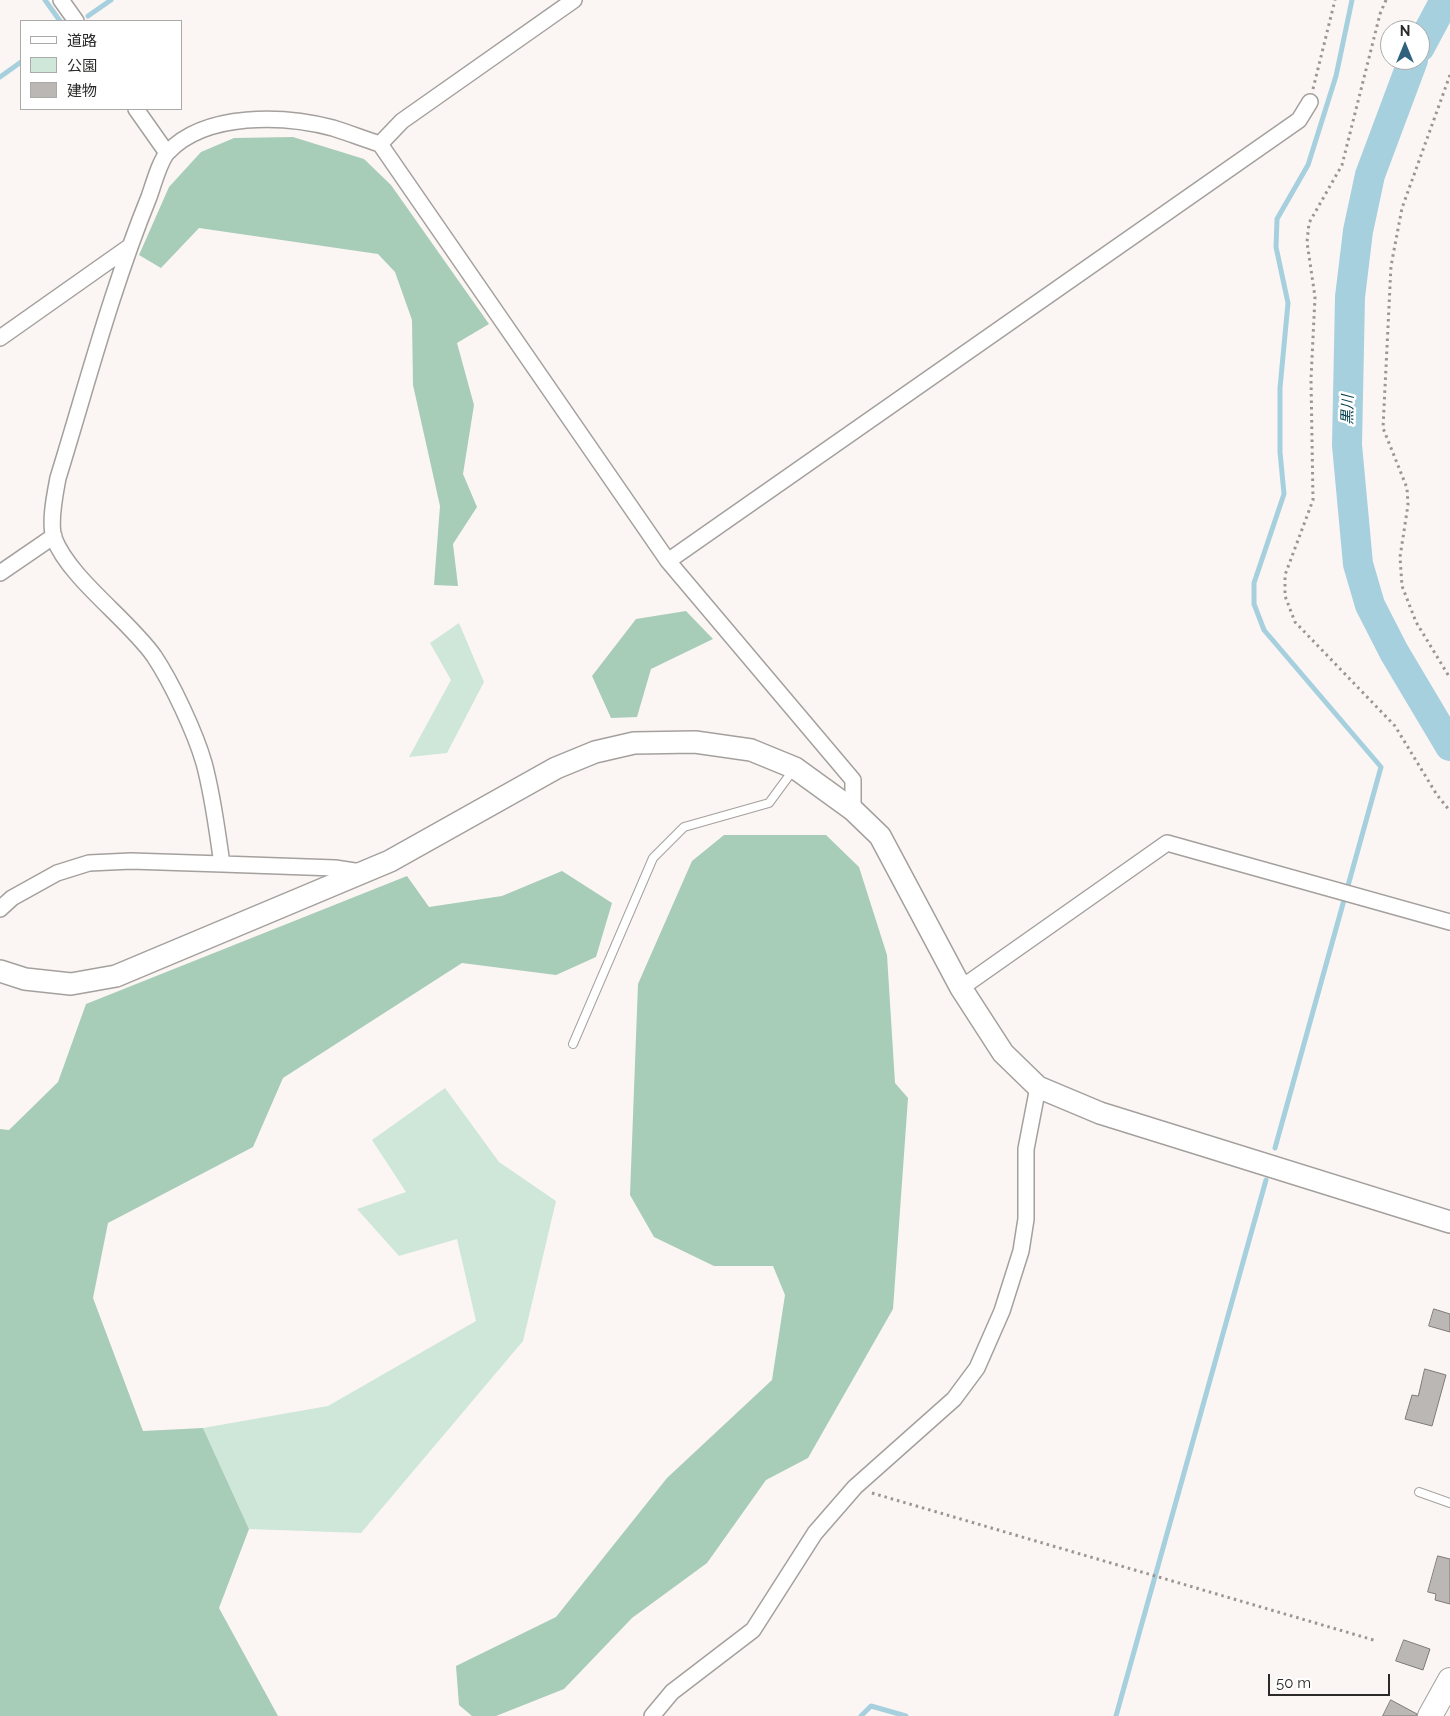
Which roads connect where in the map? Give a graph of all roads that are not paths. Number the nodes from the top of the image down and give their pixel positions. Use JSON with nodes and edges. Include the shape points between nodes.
{"nodes":[{"id":1,"x":61,"y":0,"type":"edge"},
{"id":2,"x":574,"y":0,"type":"edge"},
{"id":3,"x":75,"y":20,"type":"edge"},
{"id":4,"x":1310,"y":102,"type":"road end"},
{"id":5,"x":137,"y":110,"type":"edge"},
{"id":6,"x":380,"y":144,"type":"junction"},
{"id":7,"x":166,"y":153,"type":"junction"},
{"id":8,"x":129,"y":246,"type":"junction"},
{"id":9,"x":0,"y":338,"type":"edge"},
{"id":10,"x":54,"y":536,"type":"junction"},
{"id":11,"x":668,"y":562,"type":"junction"},
{"id":12,"x":0,"y":573,"type":"edge"},
{"id":13,"x":795,"y":768,"type":"junction"},
{"id":14,"x":853,"y":810,"type":"junction"},
{"id":15,"x":222,"y":864,"type":"junction"},
{"id":16,"x":363,"y":873,"type":"junction"},
{"id":17,"x":0,"y":909,"type":"edge"},
{"id":18,"x":1450,"y":922,"type":"edge"},
{"id":19,"x":0,"y":971,"type":"edge"},
{"id":20,"x":961,"y":988,"type":"junction"},
{"id":21,"x":573,"y":1044,"type":"dead end"},
{"id":22,"x":1038,"y":1087,"type":"junction"},
{"id":23,"x":1450,"y":1222,"type":"edge"},
{"id":24,"x":1419,"y":1492,"type":"dead end"},
{"id":25,"x":1450,"y":1503,"type":"edge"},
{"id":26,"x":1450,"y":1680,"type":"edge"},
{"id":27,"x":652,"y":1716,"type":"edge"},
{"id":28,"x":1430,"y":1716,"type":"edge"}],
"edges":[{"from":1,"to":3,"type":"street"},
{"from":2,"to":6,"type":"street","via":[[402,121]]},
{"from":4,"to":11,"type":"street","via":[[1299,120]]},
{"from":5,"to":7,"type":"street"},
{"from":6,"to":7,"type":"street","via":[[332,128],[289,121],[245,119],[212,126],[188,136]]},
{"from":6,"to":11,"type":"street"},
{"from":7,"to":8,"type":"street"},
{"from":8,"to":9,"type":"street"},
{"from":8,"to":10,"type":"street","via":[[58,478],[53,504]]},
{"from":10,"to":12,"type":"street"},
{"from":10,"to":15,"type":"street","via":[[67,562],[154,656],[179,702],[204,762]]},
{"from":11,"to":14,"type":"street","via":[[853,780]]},
{"from":13,"to":14,"type":"street"},
{"from":13,"to":16,"type":"street","via":[[751,750],[695,742],[634,743],[595,752],[556,768]]},
{"from":13,"to":21,"type":"lane","via":[[768,803],[684,827],[653,858]]},
{"from":14,"to":20,"type":"street","via":[[880,836]]},
{"from":15,"to":16,"type":"street","via":[[335,868]]},
{"from":15,"to":17,"type":"street","via":[[89,862],[57,873],[12,898]]},
{"from":16,"to":19,"type":"street","via":[[116,976],[72,984],[25,979]]},
{"from":18,"to":20,"type":"street","via":[[1167,843]]},
{"from":20,"to":22,"type":"street","via":[[1003,1052]]},
{"from":22,"to":23,"type":"street","via":[[1100,1113]]},
{"from":22,"to":27,"type":"street","via":[[1026,1149],[1026,1219],[1022,1251],[1002,1311],[977,1368],[954,1399],[855,1488],[815,1533],[752,1630],[672,1692]]},
{"from":24,"to":25,"type":"lane"},
{"from":26,"to":28,"type":"main road"}]}
